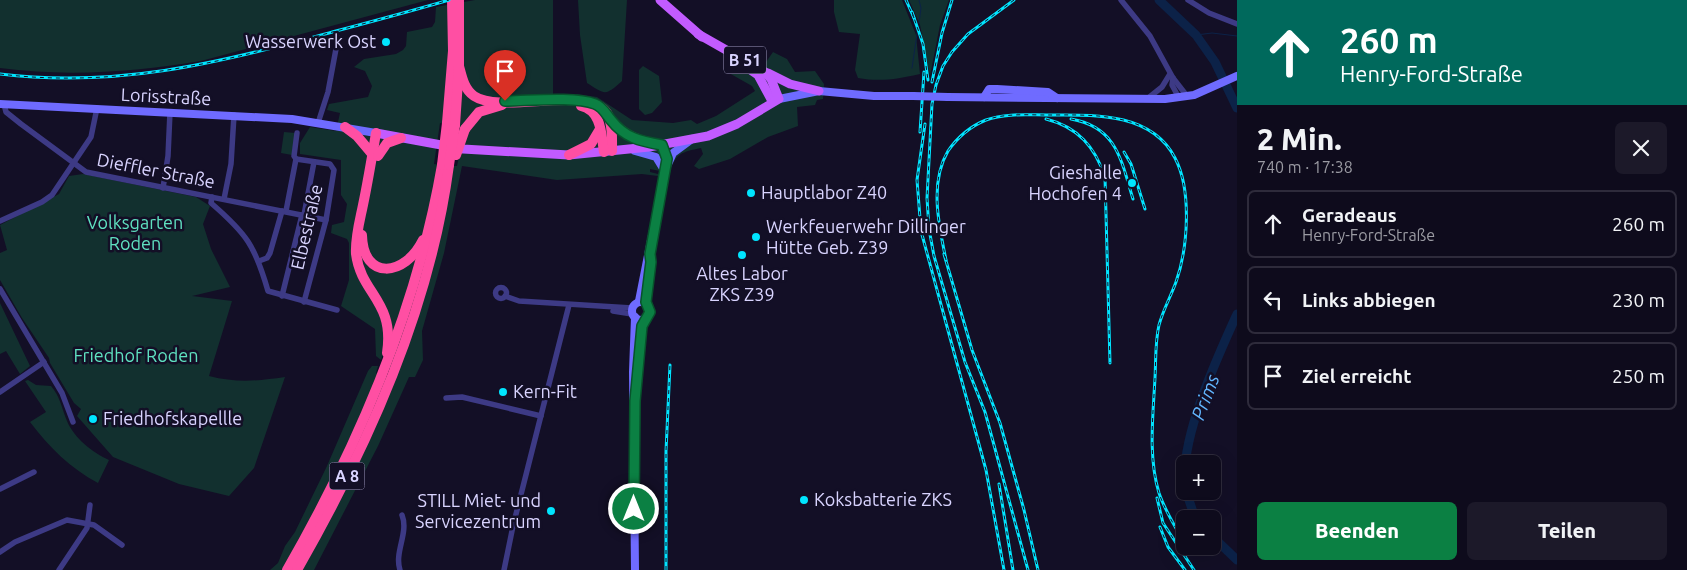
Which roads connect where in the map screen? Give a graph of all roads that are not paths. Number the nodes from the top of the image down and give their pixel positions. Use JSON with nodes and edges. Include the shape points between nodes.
{"nodes":[{"id":1,"x":660,"y":0,"type":"edge"},
{"id":2,"x":1121,"y":0,"type":"edge"},
{"id":3,"x":1188,"y":0,"type":"edge"},
{"id":4,"x":455,"y":5,"type":"edge"},
{"id":5,"x":1237,"y":24,"type":"edge"},
{"id":6,"x":698,"y":34,"type":"junction"},
{"id":7,"x":338,"y":38,"type":"dead end"},
{"id":8,"x":459,"y":66,"type":"junction"},
{"id":9,"x":765,"y":72,"type":"junction"},
{"id":10,"x":1171,"y":76,"type":"junction"},
{"id":11,"x":1237,"y":76,"type":"edge"},
{"id":12,"x":819,"y":91,"type":"junction"},
{"id":13,"x":1188,"y":96,"type":"junction"},
{"id":14,"x":1179,"y":98,"type":"junction"},
{"id":15,"x":1147,"y":99,"type":"junction"},
{"id":16,"x":776,"y":100,"type":"junction"},
{"id":17,"x":2,"y":104,"type":"edge"},
{"id":18,"x":98,"y":108,"type":"junction"},
{"id":19,"x":170,"y":112,"type":"junction"},
{"id":20,"x":234,"y":115,"type":"junction"},
{"id":21,"x":609,"y":118,"type":"junction"},
{"id":22,"x":318,"y":122,"type":"junction"},
{"id":23,"x":451,"y":124,"type":"junction"},
{"id":24,"x":345,"y":127,"type":"junction"},
{"id":25,"x":600,"y":128,"type":"junction"},
{"id":26,"x":297,"y":133,"type":"dead end"},
{"id":27,"x":380,"y":134,"type":"junction"},
{"id":28,"x":401,"y":138,"type":"junction"},
{"id":29,"x":693,"y":139,"type":"junction"},
{"id":30,"x":662,"y":145,"type":"junction"},
{"id":31,"x":628,"y":149,"type":"junction"},
{"id":32,"x":608,"y":151,"type":"junction"},
{"id":33,"x":569,"y":155,"type":"junction"},
{"id":34,"x":375,"y":156,"type":"junction"},
{"id":35,"x":296,"y":160,"type":"junction"},
{"id":36,"x":314,"y":162,"type":"junction"},
{"id":37,"x":73,"y":164,"type":"junction"},
{"id":38,"x":448,"y":165,"type":"junction"},
{"id":39,"x":664,"y":170,"type":"junction"},
{"id":40,"x":163,"y":188,"type":"junction"},
{"id":41,"x":212,"y":197,"type":"junction"},
{"id":42,"x":224,"y":200,"type":"junction"},
{"id":43,"x":284,"y":211,"type":"junction"},
{"id":44,"x":434,"y":211,"type":"junction"},
{"id":45,"x":303,"y":215,"type":"junction"},
{"id":46,"x":0,"y":220,"type":"edge"},
{"id":47,"x":326,"y":220,"type":"junction"},
{"id":48,"x":259,"y":261,"type":"junction"},
{"id":49,"x":0,"y":290,"type":"edge"},
{"id":50,"x":282,"y":296,"type":"junction"},
{"id":51,"x":505,"y":296,"type":"dead end"},
{"id":52,"x":304,"y":302,"type":"junction"},
{"id":53,"x":642,"y":302,"type":"junction"},
{"id":54,"x":569,"y":305,"type":"junction"},
{"id":55,"x":337,"y":310,"type":"dead end"},
{"id":56,"x":633,"y":313,"type":"junction"},
{"id":57,"x":644,"y":319,"type":"junction"},
{"id":58,"x":392,"y":357,"type":"junction"},
{"id":59,"x":44,"y":362,"type":"junction"},
{"id":60,"x":385,"y":376,"type":"junction"},
{"id":61,"x":0,"y":392,"type":"edge"},
{"id":62,"x":446,"y":398,"type":"dead end"},
{"id":63,"x":635,"y":401,"type":"junction"},
{"id":64,"x":540,"y":416,"type":"junction"},
{"id":65,"x":73,"y":422,"type":"dead end"},
{"id":66,"x":34,"y":472,"type":"dead end"},
{"id":67,"x":0,"y":489,"type":"edge"},
{"id":68,"x":90,"y":505,"type":"dead end"},
{"id":69,"x":402,"y":515,"type":"dead end"},
{"id":70,"x":88,"y":523,"type":"junction"},
{"id":71,"x":122,"y":546,"type":"dead end"},
{"id":72,"x":0,"y":552,"type":"edge"},
{"id":73,"x":59,"y":570,"type":"edge"},
{"id":74,"x":287,"y":570,"type":"edge"},
{"id":75,"x":297,"y":570,"type":"edge"},
{"id":76,"x":400,"y":570,"type":"edge"},
{"id":77,"x":504,"y":570,"type":"edge"},
{"id":78,"x":635,"y":570,"type":"edge"}],
"edges":[{"from":1,"to":6,"type":"main road","number":"B 51"},
{"from":2,"to":10,"type":"street","via":[[1150,36]]},
{"from":3,"to":5,"type":"street","via":[[1209,14]]},
{"from":4,"to":8,"type":"highway","number":"A 8"},
{"from":4,"to":23,"type":"highway","number":"A 8"},
{"from":6,"to":9,"type":"main road","number":"B 51"},
{"from":6,"to":16,"type":"main road","number":"B 51","via":[[758,75]]},
{"from":7,"to":22,"type":"street","via":[[328,92]]},
{"from":8,"to":21,"type":"highway","via":[[468,90],[479,99],[587,102],[600,107]]},
{"from":8,"to":23,"type":"highway","number":"A 8"},
{"from":9,"to":12,"type":"main road","via":[[790,84]]},
{"from":9,"to":16,"type":"main road","number":"B 51"},
{"from":10,"to":13,"type":"street"},
{"from":10,"to":14,"type":"street"},
{"from":10,"to":15,"type":"street"},
{"from":11,"to":13,"type":"street"},
{"from":12,"to":15,"type":"street","bridge":true,"via":[[948,97]]},
{"from":12,"to":16,"type":"street"},
{"from":13,"to":14,"type":"street"},
{"from":14,"to":15,"type":"street"},
{"from":16,"to":29,"type":"main road","via":[[724,130]]},
{"from":17,"to":18,"type":"street","name":"Lorisstraße"},
{"from":17,"to":37,"type":"street","name":"Dieffler Straße","via":[[6,112]]},
{"from":18,"to":19,"type":"street","name":"Lorisstraße"},
{"from":18,"to":37,"type":"street","via":[[92,137]]},
{"from":19,"to":20,"type":"street","name":"Lorisstraße"},
{"from":19,"to":40,"type":"street"},
{"from":20,"to":22,"type":"street","name":"Lorisstraße"},
{"from":20,"to":42,"type":"street","via":[[231,164]]},
{"from":21,"to":30,"type":"highway","via":[[634,139]]},
{"from":21,"to":32,"type":"highway"},
{"from":22,"to":24,"type":"street","name":"Lorisstraße"},
{"from":23,"to":38,"type":"highway","number":"A 8","bridge":true},
{"from":24,"to":27,"type":"street","name":"Lorisstraße"},
{"from":24,"to":34,"type":"highway"},
{"from":25,"to":32,"type":"highway"},
{"from":25,"to":33,"type":"highway","via":[[594,141]]},
{"from":25,"to":38,"type":"highway","bridge":true,"via":[[597,116],[588,108],[495,106],[473,118]]},
{"from":26,"to":35,"type":"street"},
{"from":27,"to":28,"type":"main road"},
{"from":27,"to":34,"type":"highway"},
{"from":28,"to":33,"type":"main road","via":[[463,149]]},
{"from":28,"to":34,"type":"highway","via":[[387,143]]},
{"from":29,"to":30,"type":"main road"},
{"from":29,"to":39,"type":"street","via":[[673,153]]},
{"from":30,"to":31,"type":"main road"},
{"from":30,"to":39,"type":"street","via":[[667,159]]},
{"from":31,"to":32,"type":"main road"},
{"from":31,"to":39,"type":"street","via":[[653,156]]},
{"from":32,"to":33,"type":"main road"},
{"from":34,"to":44,"type":"highway","via":[[362,232],[368,258],[386,268],[406,264],[420,246]]},
{"from":34,"to":58,"type":"highway","via":[[356,253],[362,274],[385,314]]},
{"from":35,"to":36,"type":"street","name":"Elbestraße"},
{"from":35,"to":43,"type":"street"},
{"from":36,"to":45,"type":"street"},
{"from":36,"to":47,"type":"street","name":"Elbestraße","via":[[330,164],[334,170]]},
{"from":37,"to":40,"type":"street","name":"Dieffler Straße","via":[[93,174]]},
{"from":37,"to":46,"type":"street","via":[[49,198]]},
{"from":38,"to":44,"type":"highway","number":"A 8"},
{"from":38,"to":58,"type":"highway","number":"A 8","via":[[431,256]]},
{"from":39,"to":53,"type":"street","via":[[646,262]]},
{"from":40,"to":41,"type":"street","name":"Dieffler Straße"},
{"from":41,"to":42,"type":"street","name":"Dieffler Straße"},
{"from":41,"to":48,"type":"street","via":[[211,203],[245,234]]},
{"from":42,"to":43,"type":"street","name":"Dieffler Straße"},
{"from":43,"to":45,"type":"street","name":"Dieffler Straße"},
{"from":43,"to":48,"type":"street","via":[[270,253]]},
{"from":44,"to":58,"type":"highway","number":"A 8"},
{"from":45,"to":47,"type":"street","name":"Dieffler Straße"},
{"from":45,"to":50,"type":"street"},
{"from":47,"to":52,"type":"street","name":"Elbestraße"},
{"from":48,"to":50,"type":"street","via":[[268,291]]},
{"from":49,"to":59,"type":"street"},
{"from":50,"to":52,"type":"street"},
{"from":51,"to":54,"type":"street","via":[[519,301]]},
{"from":52,"to":55,"type":"street"},
{"from":53,"to":56,"type":"street"},
{"from":53,"to":57,"type":"street","via":[[650,312]]},
{"from":54,"to":56,"type":"street"},
{"from":54,"to":64,"type":"street"},
{"from":56,"to":57,"type":"street"},
{"from":56,"to":63,"type":"street"},
{"from":57,"to":63,"type":"street"},
{"from":58,"to":60,"type":"highway","number":"A 8"},
{"from":59,"to":61,"type":"street"},
{"from":59,"to":65,"type":"street"},
{"from":60,"to":74,"type":"highway","number":"A 8","via":[[338,476]]},
{"from":60,"to":75,"type":"highway","number":"A 8","via":[[350,471]]},
{"from":62,"to":64,"type":"street","via":[[462,397]]},
{"from":63,"to":78,"type":"street"},
{"from":64,"to":77,"type":"street"},
{"from":66,"to":67,"type":"street"},
{"from":68,"to":70,"type":"street"},
{"from":69,"to":76,"type":"street","via":[[405,526],[398,558]]},
{"from":70,"to":71,"type":"street"},
{"from":70,"to":72,"type":"street","via":[[61,522]]},
{"from":70,"to":73,"type":"street"}]}
